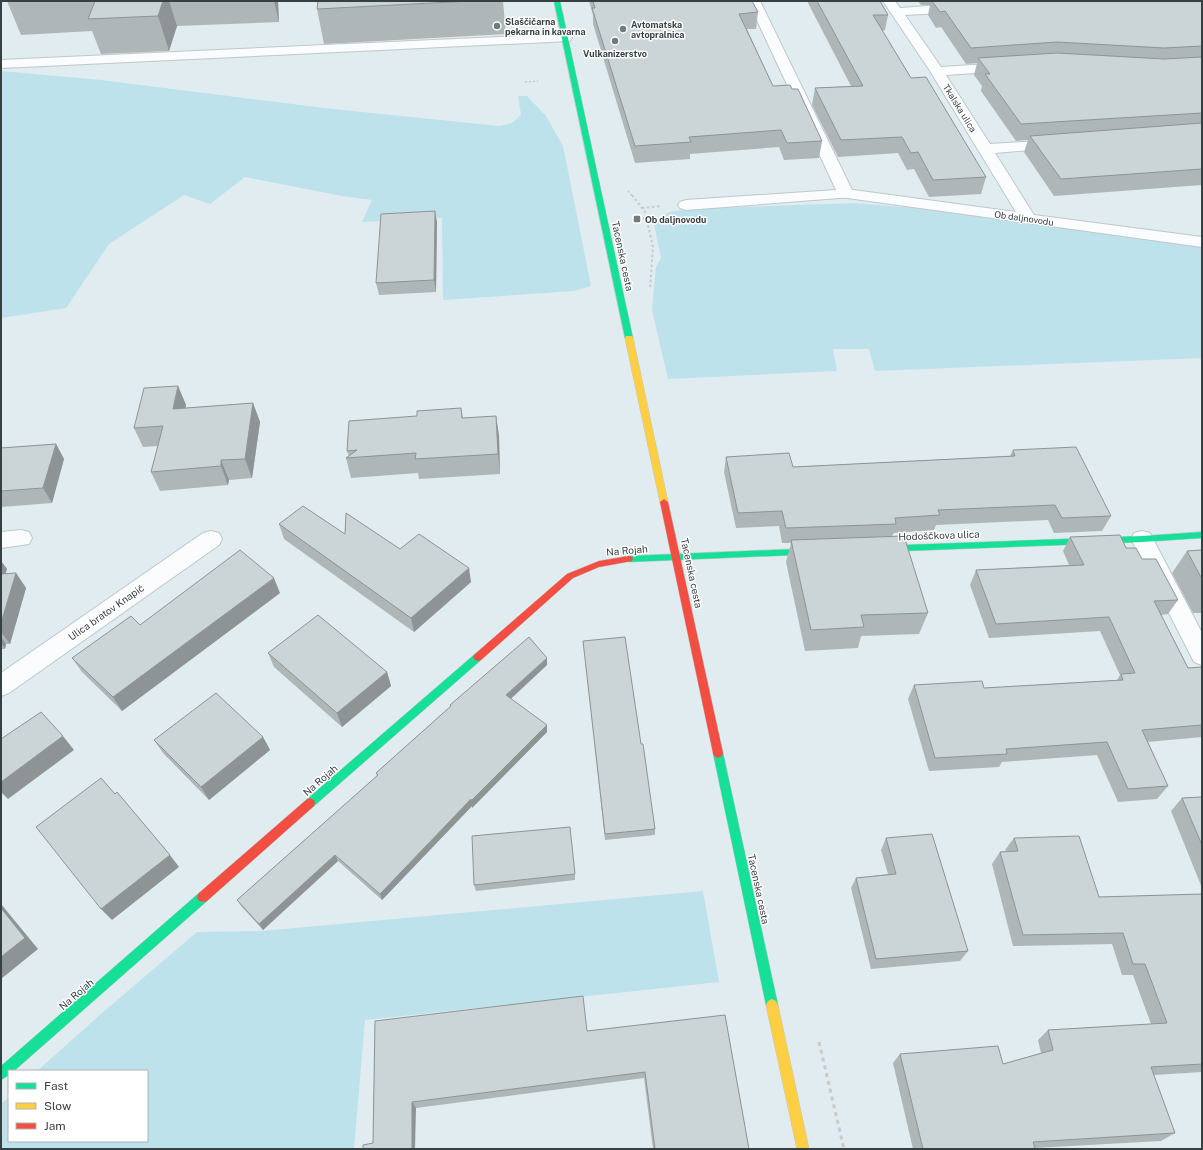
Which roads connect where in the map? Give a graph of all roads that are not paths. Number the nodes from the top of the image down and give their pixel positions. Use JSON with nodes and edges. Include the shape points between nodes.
{"nodes":[{"id":1,"x":557,"y":1,"type":"edge"},
{"id":2,"x":754,"y":1,"type":"edge"},
{"id":3,"x":893,"y":6,"type":"edge"},
{"id":4,"x":974,"y":8,"type":"edge"},
{"id":5,"x":565,"y":38,"type":"junction"},
{"id":6,"x":1,"y":64,"type":"edge"},
{"id":7,"x":1021,"y":66,"type":"edge"},
{"id":8,"x":937,"y":70,"type":"junction"},
{"id":9,"x":1070,"y":143,"type":"edge"},
{"id":10,"x":985,"y":149,"type":"junction"},
{"id":11,"x":846,"y":194,"type":"junction"},
{"id":12,"x":686,"y":205,"type":"dead end"},
{"id":13,"x":1028,"y":218,"type":"junction"},
{"id":14,"x":1202,"y":242,"type":"edge"},
{"id":15,"x":1202,"y":535,"type":"edge"},
{"id":16,"x":211,"y":539,"type":"dead end"},
{"id":17,"x":1142,"y":539,"type":"junction"},
{"id":18,"x":864,"y":549,"type":"edge"},
{"id":19,"x":824,"y":551,"type":"edge"},
{"id":20,"x":677,"y":557,"type":"junction"},
{"id":21,"x":1202,"y":655,"type":"edge"},
{"id":22,"x":1,"y":686,"type":"edge"},
{"id":23,"x":1,"y":1074,"type":"edge"},
{"id":24,"x":803,"y":1149,"type":"edge"}],
"edges":[{"from":1,"to":5,"type":"main road","name":"Tacenska cesta"},
{"from":2,"to":11,"type":"street"},
{"from":3,"to":4,"type":"street"},
{"from":3,"to":8,"type":"street","name":"Tkalska ulica"},
{"from":5,"to":6,"type":"street"},
{"from":5,"to":20,"type":"main road","name":"Tacenska cesta"},
{"from":7,"to":8,"type":"street"},
{"from":8,"to":10,"type":"street","name":"Tkalska ulica"},
{"from":9,"to":10,"type":"street"},
{"from":10,"to":13,"type":"street","name":"Tkalska ulica"},
{"from":11,"to":12,"type":"street","name":"Ob daljnovodu"},
{"from":11,"to":13,"type":"street","name":"Ob daljnovodu"},
{"from":13,"to":14,"type":"street","name":"Ob daljnovodu"},
{"from":15,"to":17,"type":"main road","name":"Hodoščkova ulica"},
{"from":16,"to":22,"type":"street","name":"Ulica bratov Knapič"},
{"from":17,"to":18,"type":"main road","name":"Hodoščkova ulica"},
{"from":17,"to":21,"type":"street"},
{"from":19,"to":20,"type":"main road"},
{"from":20,"to":23,"type":"main road","name":"Na Rojah","via":[[615,560],[585,568],[570,576]]},
{"from":20,"to":24,"type":"main road","name":"Tacenska cesta"}]}
